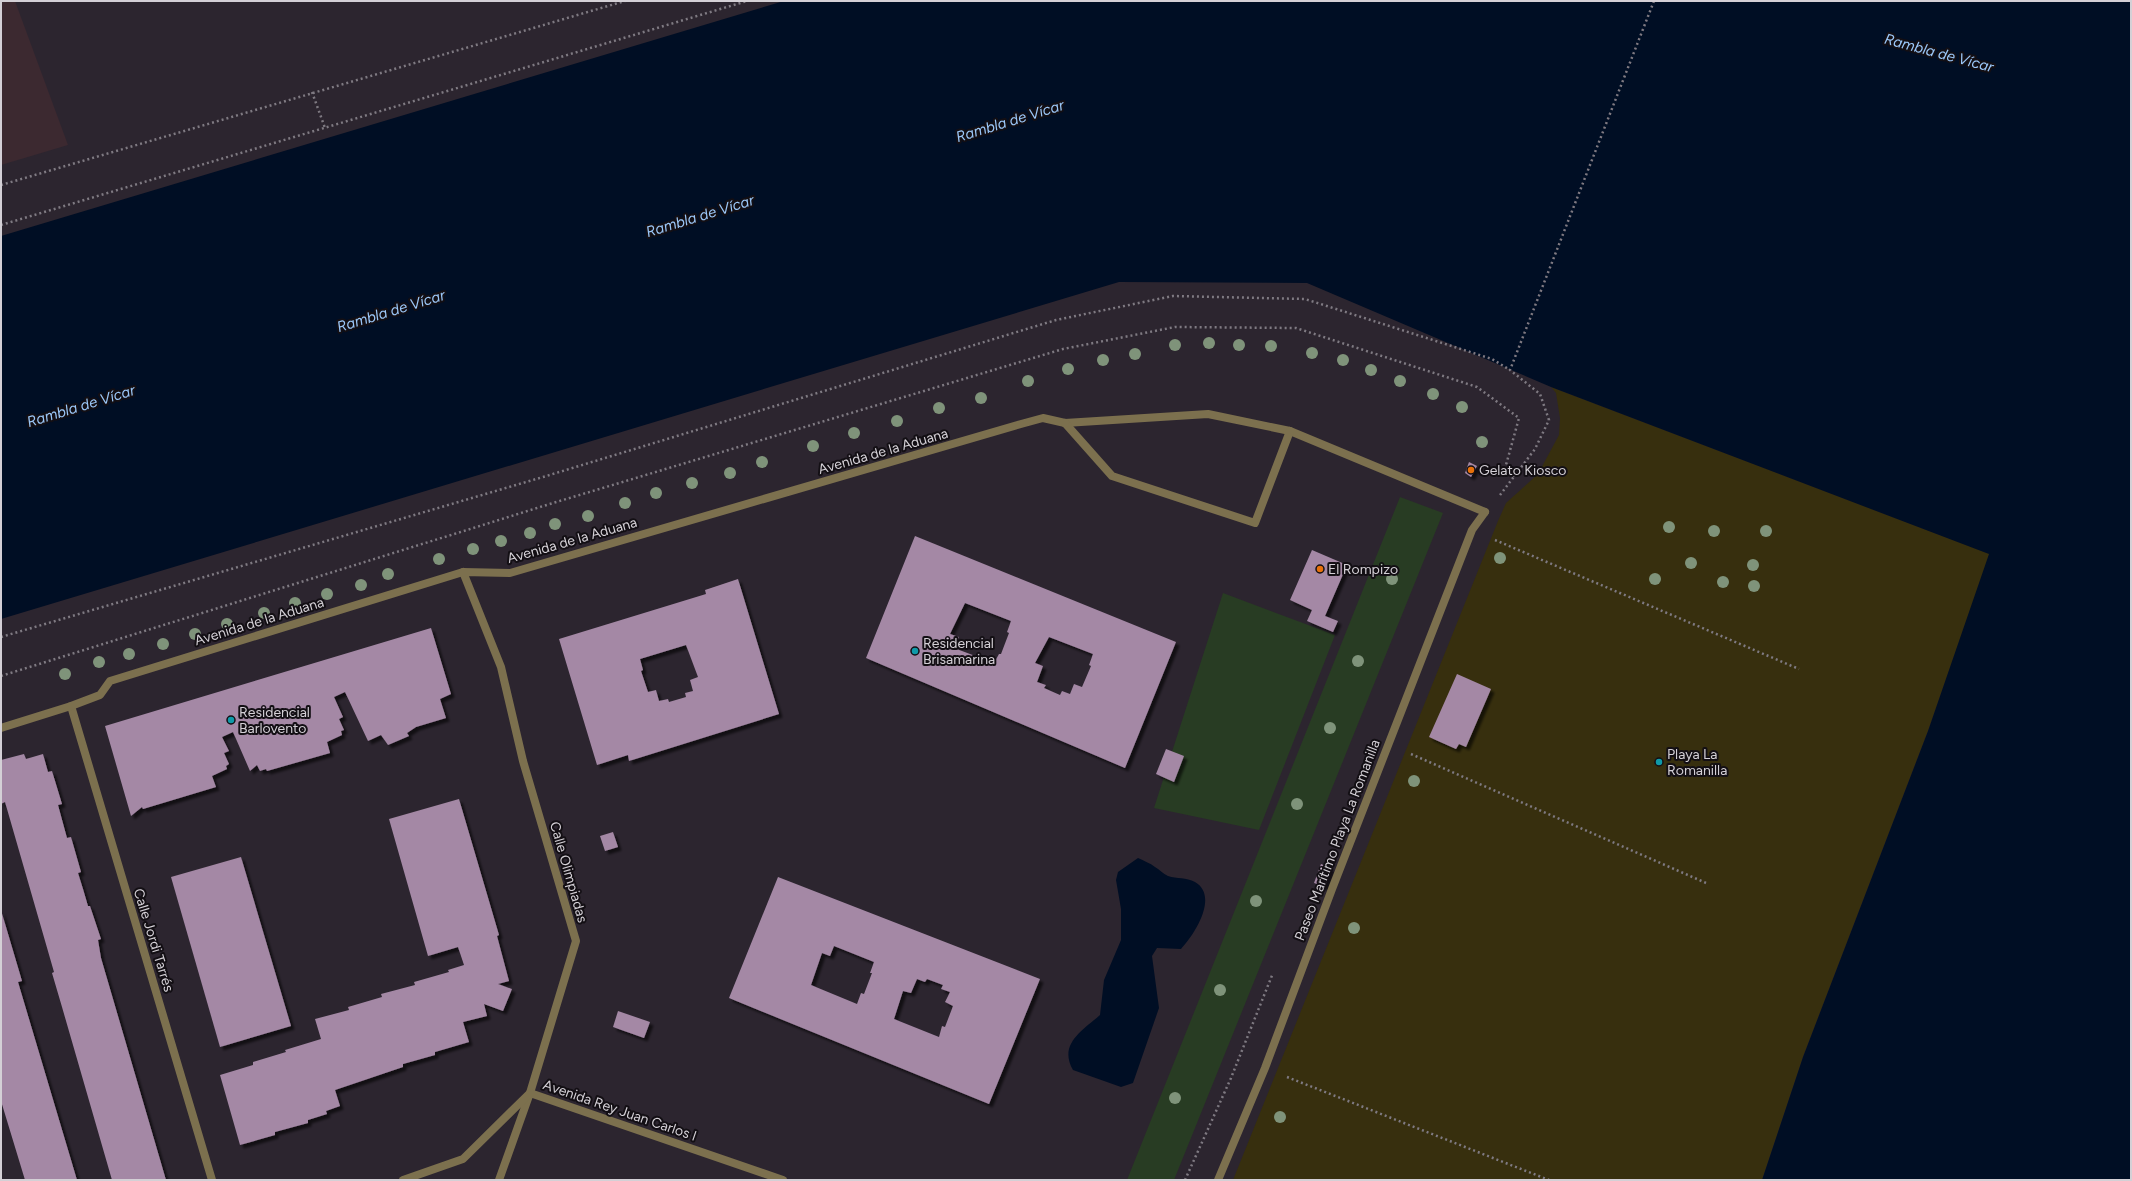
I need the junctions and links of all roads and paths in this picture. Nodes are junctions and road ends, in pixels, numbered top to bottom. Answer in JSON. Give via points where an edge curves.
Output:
{"nodes":[{"id":1,"x":625,"y":1,"type":"edge"},
{"id":2,"x":747,"y":1,"type":"edge"},
{"id":3,"x":1654,"y":1,"type":"edge"},
{"id":4,"x":312,"y":92,"type":"junction"},
{"id":5,"x":326,"y":128,"type":"junction"},
{"id":6,"x":1,"y":185,"type":"edge"},
{"id":7,"x":1,"y":225,"type":"edge"},
{"id":8,"x":1510,"y":370,"type":"junction"},
{"id":9,"x":1065,"y":423,"type":"junction"},
{"id":10,"x":1290,"y":431,"type":"junction"},
{"id":11,"x":1515,"y":477,"type":"junction"},
{"id":12,"x":1485,"y":512,"type":"junction"},
{"id":13,"x":1472,"y":530,"type":"junction"},
{"id":14,"x":463,"y":572,"type":"junction"},
{"id":15,"x":1,"y":637,"type":"edge"},
{"id":16,"x":1799,"y":669,"type":"dead end"},
{"id":17,"x":1,"y":676,"type":"edge"},
{"id":18,"x":71,"y":706,"type":"junction"},
{"id":19,"x":1,"y":728,"type":"edge"},
{"id":20,"x":1388,"y":744,"type":"junction"},
{"id":21,"x":1706,"y":883,"type":"dead end"},
{"id":22,"x":1265,"y":1068,"type":"junction"},
{"id":23,"x":530,"y":1093,"type":"junction"},
{"id":24,"x":212,"y":1180,"type":"edge"},
{"id":25,"x":403,"y":1180,"type":"edge"},
{"id":26,"x":500,"y":1180,"type":"edge"},
{"id":27,"x":783,"y":1180,"type":"edge"},
{"id":28,"x":1218,"y":1180,"type":"edge"},
{"id":29,"x":1549,"y":1180,"type":"edge"}],
"edges":[{"from":1,"to":4,"type":"path"},
{"from":2,"to":5,"type":"path"},
{"from":3,"to":8,"type":"path"},
{"from":4,"to":5,"type":"path"},
{"from":4,"to":6,"type":"path"},
{"from":5,"to":7,"type":"path"},
{"from":8,"to":11,"type":"path","via":[[1540,394],[1549,420],[1535,449]]},
{"from":8,"to":15,"type":"path","via":[[1492,359],[1305,299],[1173,296],[1056,320],[542,477]]},
{"from":9,"to":10,"type":"street","name":"Avenida de la Aduana","via":[[1208,414]]},
{"from":9,"to":10,"type":"street","via":[[1112,476],[1255,523]]},
{"from":9,"to":14,"type":"street","name":"Avenida de la Aduana","via":[[1043,418],[510,573]]},
{"from":10,"to":12,"type":"street","name":"Avenida de la Aduana"},
{"from":11,"to":12,"type":"path"},
{"from":11,"to":17,"type":"path","via":[[1506,465],[1519,418],[1477,387],[1296,328],[1175,327],[1063,348],[553,503]]},
{"from":12,"to":13,"type":"street","name":"Paseo Marítimo Playa La Romanilla"},
{"from":13,"to":16,"type":"path"},
{"from":13,"to":20,"type":"street","name":"Paseo Marítimo Playa La Romanilla"},
{"from":14,"to":18,"type":"street","name":"Avenida de la Aduana","via":[[110,681],[100,695]]},
{"from":14,"to":23,"type":"street","name":"Calle Olimpiadas","via":[[500,667],[576,941]]},
{"from":18,"to":19,"type":"street","name":"Avenida de la Aduana"},
{"from":18,"to":24,"type":"street","name":"Calle Jordi Tarrés"},
{"from":20,"to":21,"type":"path"},
{"from":20,"to":22,"type":"street","name":"Paseo Marítimo Playa La Romanilla"},
{"from":22,"to":28,"type":"street","name":"Paseo Marítimo Playa La Romanilla"},
{"from":22,"to":29,"type":"path"},
{"from":23,"to":25,"type":"street","name":"Avenida Rey Juan Carlos I","via":[[463,1159]]},
{"from":23,"to":26,"type":"street","name":"Calle Olimpiadas"},
{"from":23,"to":27,"type":"street","name":"Avenida Rey Juan Carlos I"}]}
